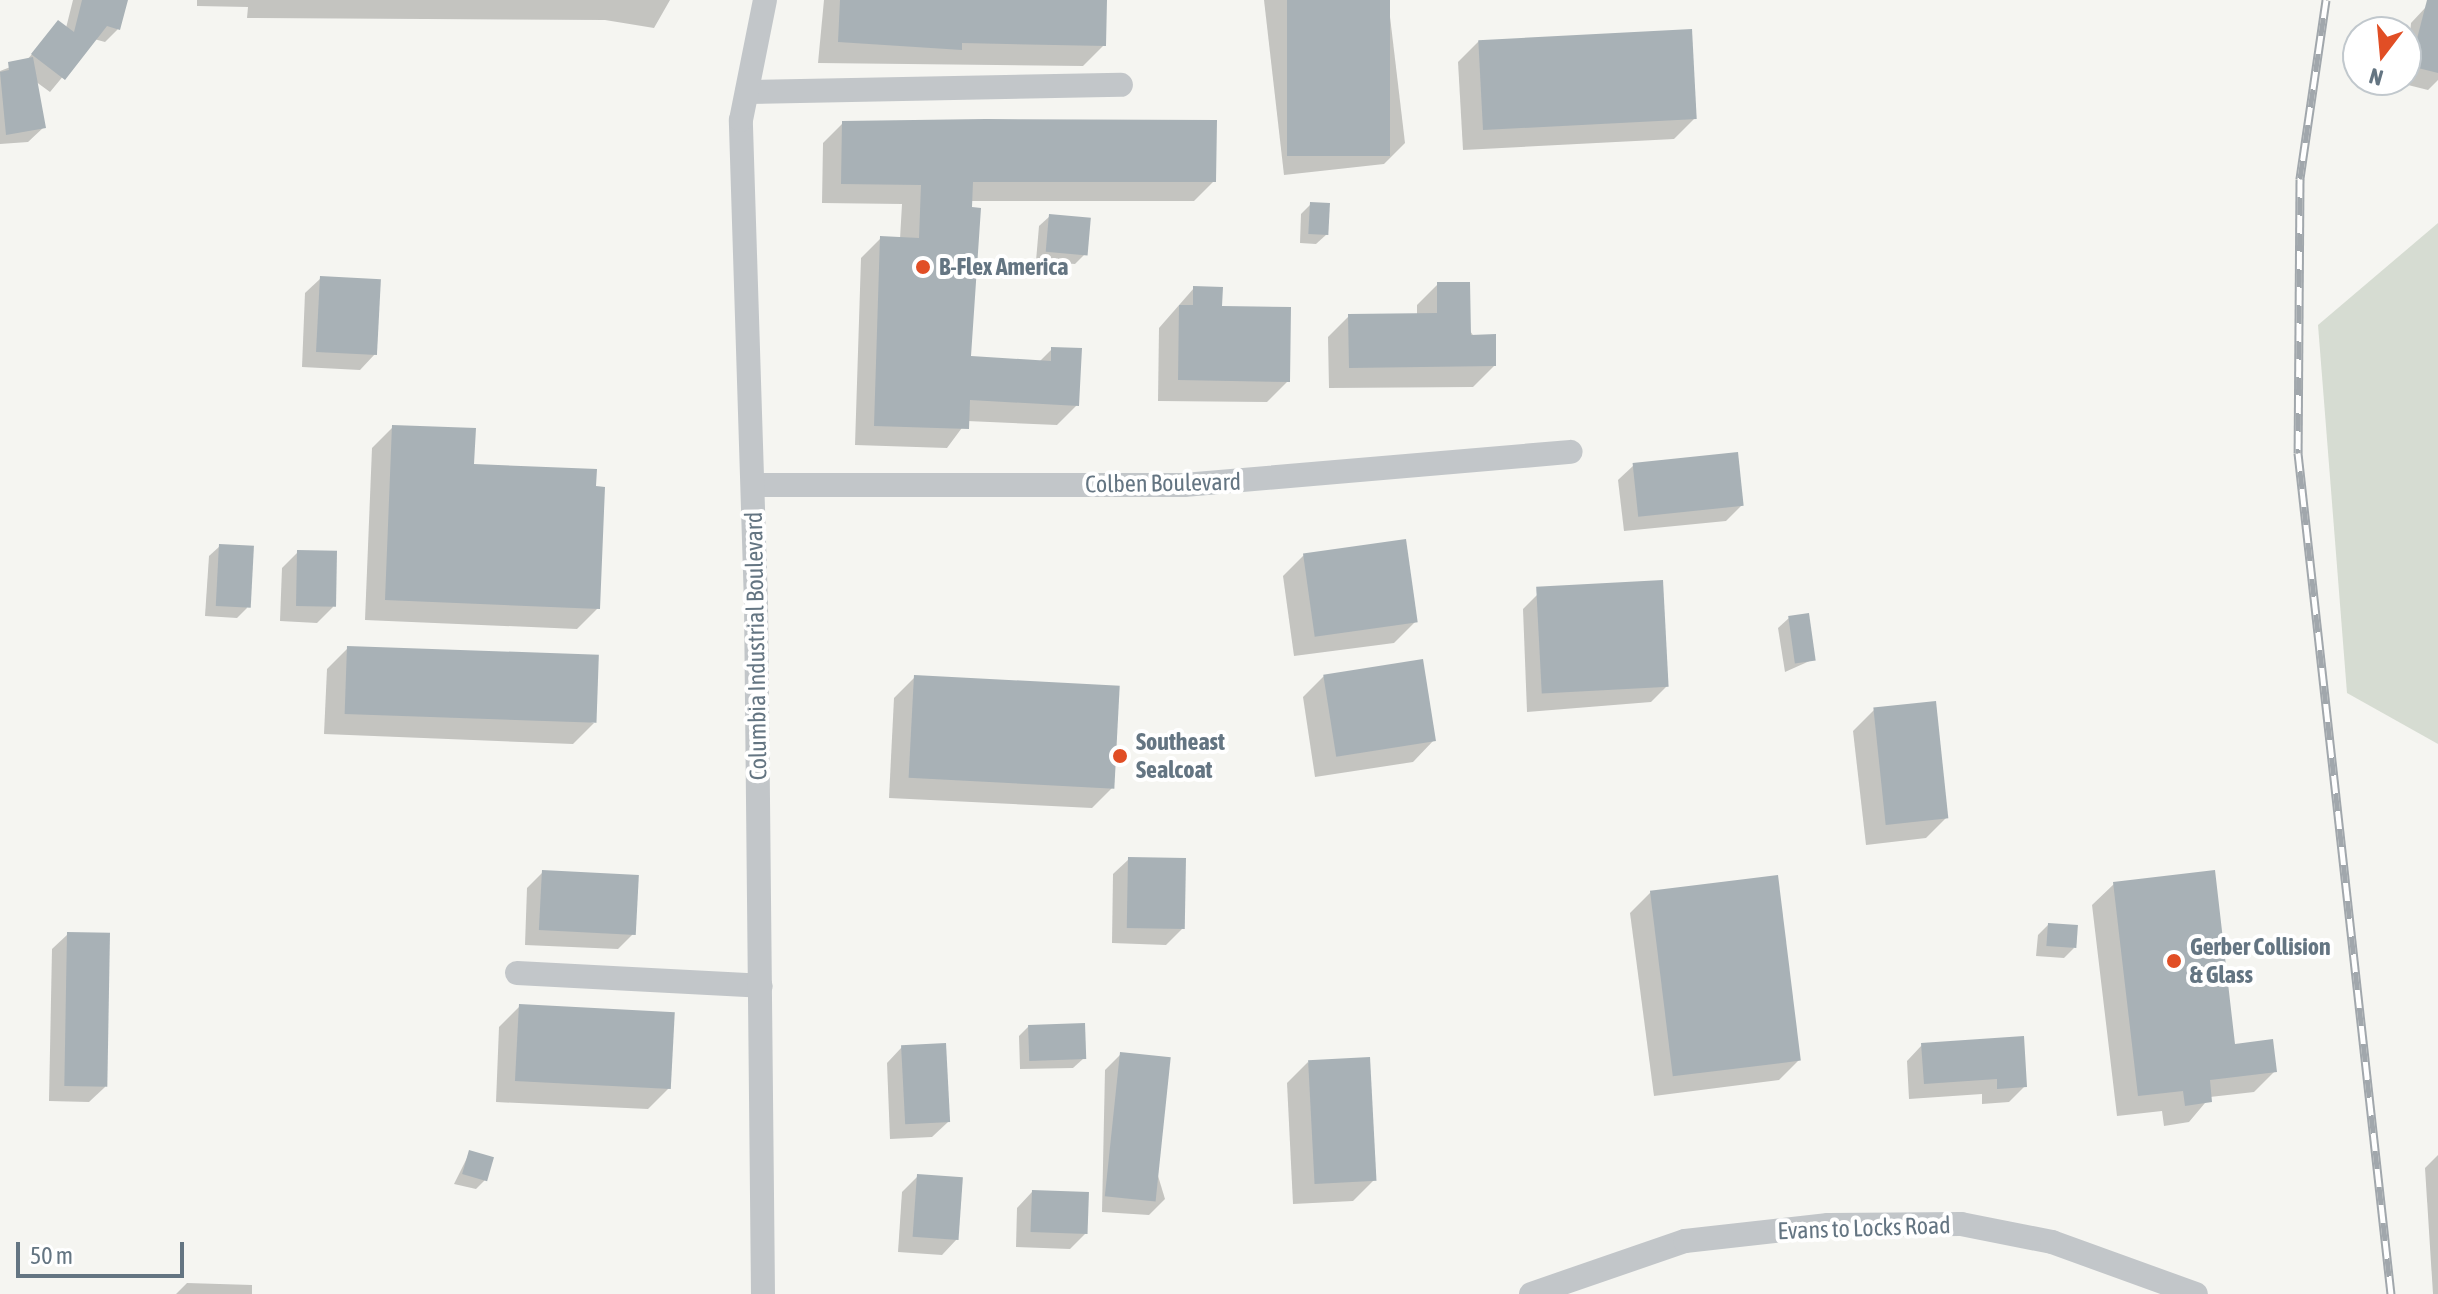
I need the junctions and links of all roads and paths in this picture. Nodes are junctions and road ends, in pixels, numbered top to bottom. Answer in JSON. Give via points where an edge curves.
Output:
{"nodes":[{"id":1,"x":765,"y":0,"type":"edge"},
{"id":2,"x":1121,"y":85,"type":"dead end"},
{"id":3,"x":747,"y":92,"type":"junction"},
{"id":4,"x":1571,"y":452,"type":"dead end"},
{"id":5,"x":754,"y":485,"type":"junction"},
{"id":6,"x":517,"y":973,"type":"dead end"},
{"id":7,"x":761,"y":986,"type":"junction"},
{"id":8,"x":763,"y":1294,"type":"edge"},
{"id":9,"x":1531,"y":1294,"type":"edge"},
{"id":10,"x":2196,"y":1294,"type":"edge"}],
"edges":[{"from":1,"to":3,"type":"street","name":"Columbia Industrial Boulevard"},
{"from":2,"to":3,"type":"street"},
{"from":3,"to":5,"type":"street","name":"Columbia Industrial Boulevard","via":[[741,120]]},
{"from":4,"to":5,"type":"street","name":"Colben Boulevard","via":[[1184,485]]},
{"from":5,"to":7,"type":"street","name":"Columbia Industrial Boulevard"},
{"from":6,"to":7,"type":"street"},
{"from":7,"to":8,"type":"street","name":"Columbia Industrial Boulevard"},
{"from":9,"to":10,"type":"street","name":"Evans to Locks Road","via":[[1685,1241],[1828,1225],[1961,1224],[2052,1242]]}]}
